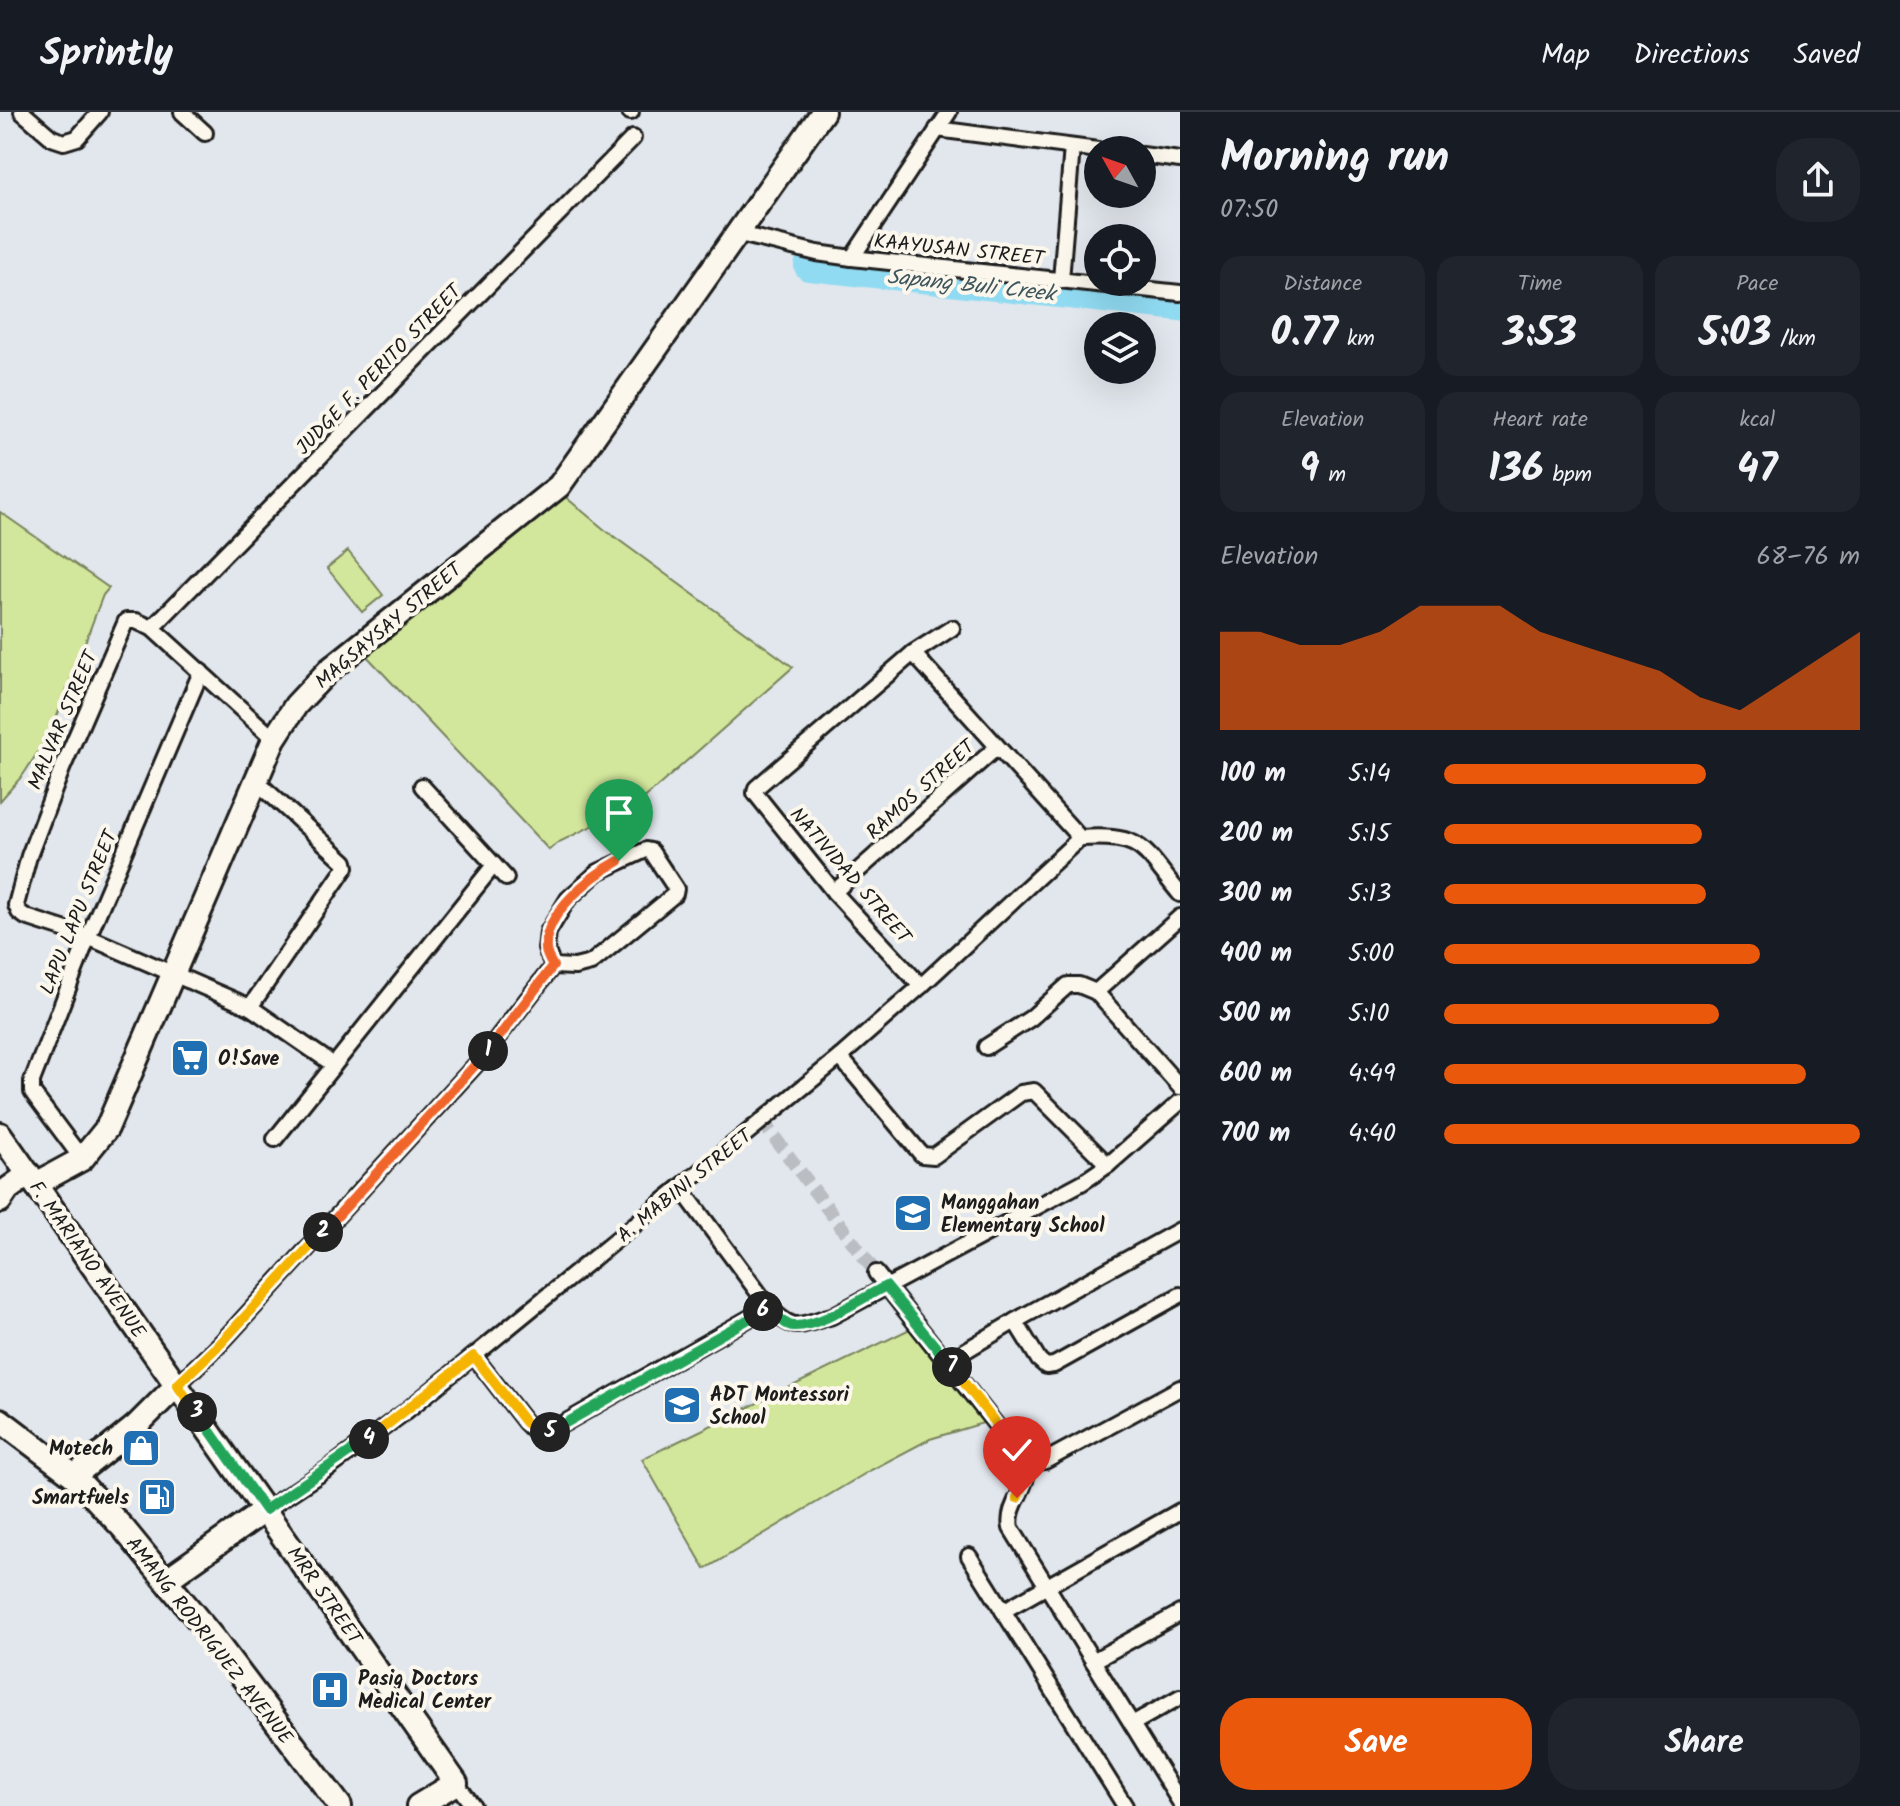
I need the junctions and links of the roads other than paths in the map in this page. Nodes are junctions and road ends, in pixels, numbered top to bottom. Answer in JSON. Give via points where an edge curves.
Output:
{"nodes":[{"id":1,"x":22,"y":112,"type":"edge"},
{"id":2,"x":100,"y":112,"type":"edge"},
{"id":3,"x":182,"y":112,"type":"edge"},
{"id":4,"x":823,"y":112,"type":"edge"},
{"id":5,"x":949,"y":112,"type":"edge"},
{"id":6,"x":937,"y":129,"type":"junction"},
{"id":7,"x":205,"y":133,"type":"dead end"},
{"id":8,"x":633,"y":138,"type":"dead end"},
{"id":9,"x":1072,"y":147,"type":"junction"},
{"id":10,"x":1084,"y":148,"type":"edge"},
{"id":11,"x":1156,"y":157,"type":"edge"},
{"id":12,"x":1180,"y":160,"type":"edge"},
{"id":13,"x":736,"y":233,"type":"junction"},
{"id":14,"x":852,"y":258,"type":"junction"},
{"id":15,"x":1061,"y":280,"type":"junction"},
{"id":16,"x":1180,"y":293,"type":"edge"},
{"id":17,"x":152,"y":628,"type":"junction"},
{"id":18,"x":952,"y":628,"type":"dead end"},
{"id":19,"x":913,"y":653,"type":"junction"},
{"id":20,"x":201,"y":672,"type":"junction"},
{"id":21,"x":274,"y":739,"type":"junction"},
{"id":22,"x":996,"y":748,"type":"junction"},
{"id":23,"x":256,"y":781,"type":"junction"},
{"id":24,"x":422,"y":786,"type":"dead end"},
{"id":25,"x":1080,"y":838,"type":"junction"},
{"id":26,"x":494,"y":865,"type":"junction"},
{"id":27,"x":506,"y":878,"type":"dead end"},
{"id":28,"x":834,"y":892,"type":"junction"},
{"id":29,"x":1180,"y":894,"type":"edge"},
{"id":30,"x":1180,"y":917,"type":"edge"},
{"id":31,"x":88,"y":937,"type":"junction"},
{"id":32,"x":553,"y":966,"type":"junction"},
{"id":33,"x":171,"y":974,"type":"junction"},
{"id":34,"x":921,"y":986,"type":"junction"},
{"id":35,"x":1096,"y":992,"type":"junction"},
{"id":36,"x":250,"y":1007,"type":"junction"},
{"id":37,"x":986,"y":1047,"type":"dead end"},
{"id":38,"x":840,"y":1057,"type":"junction"},
{"id":39,"x":334,"y":1065,"type":"junction"},
{"id":40,"x":1180,"y":1087,"type":"edge"},
{"id":41,"x":1180,"y":1102,"type":"edge"},
{"id":42,"x":0,"y":1134,"type":"edge"},
{"id":43,"x":275,"y":1139,"type":"dead end"},
{"id":44,"x":82,"y":1159,"type":"junction"},
{"id":45,"x":1108,"y":1165,"type":"junction"},
{"id":46,"x":32,"y":1179,"type":"junction"},
{"id":47,"x":681,"y":1188,"type":"junction"},
{"id":48,"x":0,"y":1201,"type":"edge"},
{"id":49,"x":1180,"y":1230,"type":"edge"},
{"id":50,"x":876,"y":1273,"type":"tunnel mouth"},
{"id":51,"x":886,"y":1286,"type":"junction"},
{"id":52,"x":1180,"y":1295,"type":"edge"},
{"id":53,"x":769,"y":1307,"type":"junction"},
{"id":54,"x":1015,"y":1321,"type":"junction"},
{"id":55,"x":474,"y":1356,"type":"junction"},
{"id":56,"x":948,"y":1361,"type":"junction"},
{"id":57,"x":177,"y":1385,"type":"junction"},
{"id":58,"x":1180,"y":1388,"type":"edge"},
{"id":59,"x":0,"y":1420,"type":"edge"},
{"id":60,"x":1027,"y":1464,"type":"junction"},
{"id":61,"x":74,"y":1476,"type":"junction"},
{"id":62,"x":265,"y":1510,"type":"junction"},
{"id":63,"x":1180,"y":1511,"type":"edge"},
{"id":64,"x":969,"y":1556,"type":"dead end"},
{"id":65,"x":166,"y":1580,"type":"junction"},
{"id":66,"x":1047,"y":1587,"type":"junction"},
{"id":67,"x":1003,"y":1611,"type":"junction"},
{"id":68,"x":1180,"y":1613,"type":"edge"},
{"id":69,"x":1093,"y":1661,"type":"junction"},
{"id":70,"x":1180,"y":1697,"type":"edge"},
{"id":71,"x":1132,"y":1724,"type":"junction"},
{"id":72,"x":1180,"y":1769,"type":"edge"},
{"id":73,"x":1165,"y":1777,"type":"junction"},
{"id":74,"x":456,"y":1783,"type":"junction"},
{"id":75,"x":1180,"y":1802,"type":"edge"},
{"id":76,"x":340,"y":1806,"type":"edge"},
{"id":77,"x":418,"y":1806,"type":"edge"},
{"id":78,"x":473,"y":1806,"type":"edge"},
{"id":79,"x":1125,"y":1806,"type":"edge"}],
"edges":[{"from":1,"to":2,"type":"street","via":[[64,142],[77,138]]},
{"from":3,"to":7,"type":"street"},
{"from":4,"to":13,"type":"street","name":"MAGSAYSAY STREET"},
{"from":5,"to":6,"type":"street"},
{"from":6,"to":9,"type":"street"},
{"from":6,"to":14,"type":"street"},
{"from":8,"to":17,"type":"street","name":"JUDGE F. PERITO STREET"},
{"from":9,"to":10,"type":"street"},
{"from":9,"to":15,"type":"street"},
{"from":11,"to":12,"type":"street"},
{"from":13,"to":14,"type":"street","name":"KAAYUSAN STREET"},
{"from":13,"to":21,"type":"street","name":"MAGSAYSAY STREET","via":[[559,486],[329,670]]},
{"from":14,"to":15,"type":"street","name":"KAAYUSAN STREET"},
{"from":15,"to":16,"type":"street","name":"KAAYUSAN STREET"},
{"from":17,"to":20,"type":"street"},
{"from":17,"to":31,"type":"street","name":"MALVAR STREET","via":[[130,620],[123,625],[40,827],[16,905],[26,917]]},
{"from":18,"to":19,"type":"street"},
{"from":19,"to":22,"type":"street"},
{"from":19,"to":28,"type":"street","name":"NATIVIDAD STREET","via":[[756,788]]},
{"from":20,"to":21,"type":"street"},
{"from":20,"to":31,"type":"street","name":"LAPU LAPU STREET"},
{"from":21,"to":23,"type":"street","name":"MAGSAYSAY STREET"},
{"from":22,"to":25,"type":"street"},
{"from":22,"to":28,"type":"street","name":"RAMOS STREET"},
{"from":23,"to":33,"type":"street","name":"MAGSAYSAY STREET"},
{"from":23,"to":36,"type":"street","via":[[346,867]]},
{"from":24,"to":26,"type":"street"},
{"from":25,"to":29,"type":"street","via":[[1136,842]]},
{"from":25,"to":34,"type":"street","name":"A. MABINI STREET"},
{"from":26,"to":27,"type":"street"},
{"from":26,"to":39,"type":"street"},
{"from":28,"to":34,"type":"street","name":"NATIVIDAD STREET"},
{"from":30,"to":35,"type":"street"},
{"from":31,"to":33,"type":"street","name":"MALVAR STREET"},
{"from":31,"to":44,"type":"street","name":"LAPU LAPU STREET","via":[[32,1081],[32,1092]]},
{"from":32,"to":32,"type":"street","via":[[591,963],[675,894],[651,851],[598,872],[568,899],[548,932],[546,949]]},
{"from":32,"to":57,"type":"street","via":[[481,1059]]},
{"from":33,"to":36,"type":"street","name":"MALVAR STREET"},
{"from":33,"to":44,"type":"street","name":"MAGSAYSAY STREET","via":[[107,1128]]},
{"from":34,"to":38,"type":"street","name":"A. MABINI STREET"},
{"from":35,"to":37,"type":"street","via":[[1068,985],[1031,1018]]},
{"from":35,"to":40,"type":"street"},
{"from":36,"to":39,"type":"street","name":"MALVAR STREET"},
{"from":38,"to":45,"type":"street","via":[[922,1155],[934,1156],[1021,1093],[1034,1091]]},
{"from":38,"to":47,"type":"street","name":"A. MABINI STREET"},
{"from":39,"to":43,"type":"street"},
{"from":41,"to":45,"type":"street"},
{"from":42,"to":46,"type":"street","name":"F. MARIANO AVENUE"},
{"from":44,"to":46,"type":"street","name":"MAGSAYSAY STREET"},
{"from":45,"to":51,"type":"street"},
{"from":46,"to":48,"type":"street","name":"MAGSAYSAY STREET","via":[[8,1189]]},
{"from":46,"to":57,"type":"street","name":"F. MARIANO AVENUE"},
{"from":47,"to":53,"type":"street"},
{"from":47,"to":55,"type":"street","name":"A. MABINI STREET"},
{"from":49,"to":54,"type":"street"},
{"from":50,"to":51,"type":"street"},
{"from":51,"to":53,"type":"street","via":[[832,1316],[793,1326]]},
{"from":51,"to":56,"type":"street"},
{"from":52,"to":54,"type":"street","via":[[1054,1365],[1039,1360]]},
{"from":53,"to":55,"type":"street","via":[[547,1433],[534,1431],[525,1422]]},
{"from":54,"to":56,"type":"street"},
{"from":55,"to":62,"type":"street","name":"A. MABINI STREET","via":[[355,1450]]},
{"from":56,"to":60,"type":"street"},
{"from":57,"to":61,"type":"street"},
{"from":57,"to":62,"type":"street","name":"MRR STREET"},
{"from":58,"to":60,"type":"street","via":[[1045,1461]]},
{"from":59,"to":61,"type":"street","name":"AMANG RODRIGUEZ AVENUE"},
{"from":60,"to":66,"type":"street","via":[[1009,1519]]},
{"from":61,"to":65,"type":"street","name":"AMANG RODRIGUEZ AVENUE"},
{"from":62,"to":65,"type":"street","name":"A. MABINI STREET"},
{"from":62,"to":74,"type":"street","name":"MRR STREET"},
{"from":63,"to":66,"type":"street"},
{"from":64,"to":67,"type":"street"},
{"from":65,"to":76,"type":"street","name":"AMANG RODRIGUEZ AVENUE"},
{"from":66,"to":67,"type":"street"},
{"from":66,"to":69,"type":"street"},
{"from":67,"to":79,"type":"street"},
{"from":68,"to":69,"type":"street"},
{"from":69,"to":71,"type":"street"},
{"from":70,"to":71,"type":"street"},
{"from":71,"to":73,"type":"street"},
{"from":72,"to":73,"type":"street"},
{"from":73,"to":75,"type":"street"},
{"from":74,"to":77,"type":"street"},
{"from":74,"to":78,"type":"street","name":"MRR STREET"}]}
